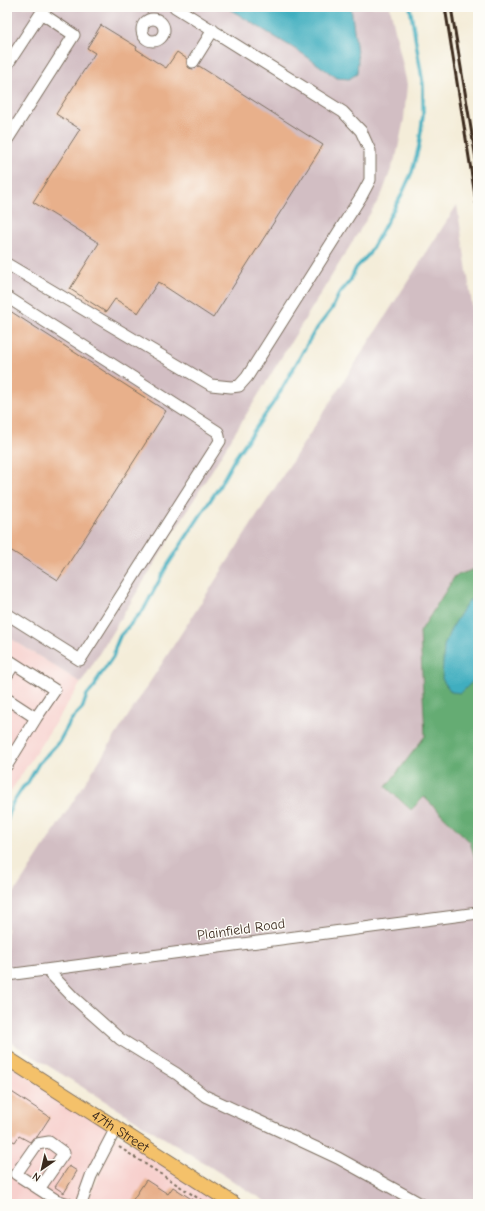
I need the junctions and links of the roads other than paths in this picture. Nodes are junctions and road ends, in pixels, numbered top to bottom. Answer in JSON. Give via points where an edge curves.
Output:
{"nodes":[{"id":1,"x":175,"y":7,"type":"edge"},
{"id":2,"x":43,"y":10,"type":"edge"},
{"id":3,"x":213,"y":30,"type":"junction"},
{"id":4,"x":192,"y":62,"type":"dead end"},
{"id":5,"x":7,"y":65,"type":"edge"},
{"id":6,"x":7,"y":140,"type":"edge"},
{"id":7,"x":7,"y":264,"type":"edge"},
{"id":8,"x":7,"y":297,"type":"edge"},
{"id":9,"x":7,"y":614,"type":"edge"},
{"id":10,"x":11,"y":661,"type":"edge"},
{"id":11,"x":7,"y":675,"type":"edge"},
{"id":12,"x":7,"y":700,"type":"edge"},
{"id":13,"x":36,"y":718,"type":"junction"},
{"id":14,"x":7,"y":765,"type":"edge"},
{"id":15,"x":478,"y":913,"type":"edge"},
{"id":16,"x":48,"y":970,"type":"junction"},
{"id":17,"x":7,"y":975,"type":"edge"},
{"id":18,"x":7,"y":1058,"type":"edge"},
{"id":19,"x":116,"y":1128,"type":"junction"},
{"id":20,"x":39,"y":1189,"type":"junction"},
{"id":21,"x":68,"y":1204,"type":"edge"},
{"id":22,"x":81,"y":1204,"type":"edge"},
{"id":23,"x":234,"y":1204,"type":"edge"},
{"id":24,"x":421,"y":1204,"type":"edge"}],
"edges":[{"from":1,"to":3,"type":"street"},
{"from":2,"to":5,"type":"street"},
{"from":2,"to":6,"type":"street","via":[[74,35]]},
{"from":3,"to":4,"type":"street"},
{"from":3,"to":7,"type":"street","via":[[343,112],[361,130],[370,151],[370,180],[362,195],[239,386],[211,385]]},
{"from":8,"to":9,"type":"street","via":[[218,432],[220,441],[80,660]]},
{"from":10,"to":11,"type":"street"},
{"from":10,"to":13,"type":"street","via":[[55,690]]},
{"from":12,"to":13,"type":"street"},
{"from":13,"to":14,"type":"street"},
{"from":15,"to":16,"type":"street","name":"Plainfield Road"},
{"from":16,"to":17,"type":"street","name":"Plainfield Road"},
{"from":16,"to":24,"type":"street","via":[[74,998],[120,1039],[177,1074],[205,1096],[338,1158]]},
{"from":18,"to":19,"type":"main road","name":"47th Street"},
{"from":19,"to":22,"type":"street","via":[[91,1176]]},
{"from":19,"to":23,"type":"main road","name":"47th Street"},
{"from":20,"to":20,"type":"street","via":[[16,1174],[37,1144],[48,1142],[64,1153]]},
{"from":20,"to":21,"type":"street"}]}
